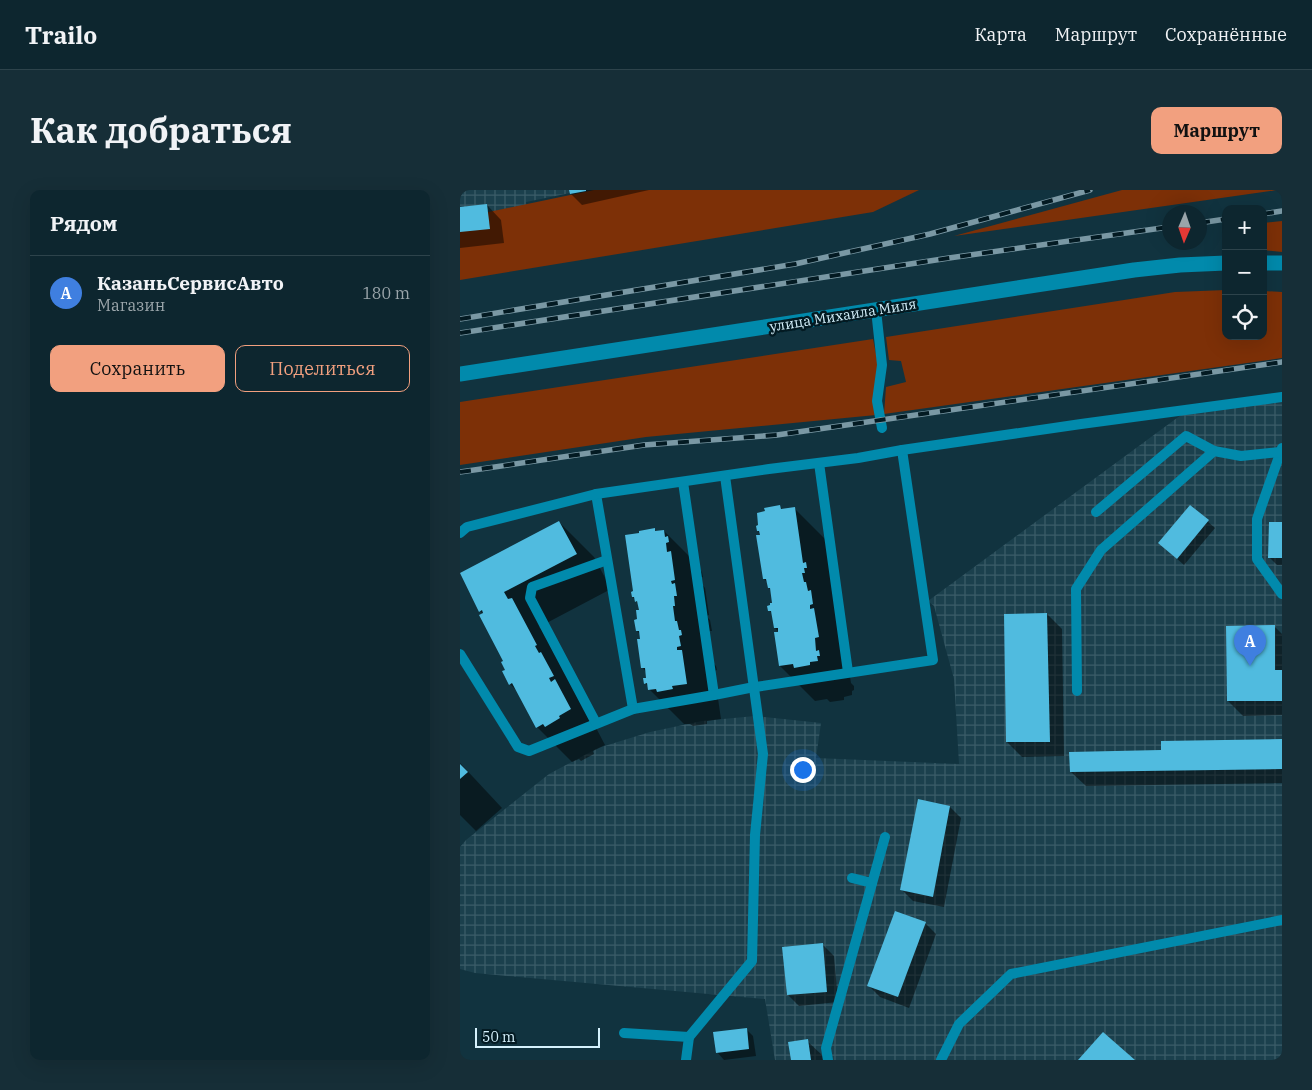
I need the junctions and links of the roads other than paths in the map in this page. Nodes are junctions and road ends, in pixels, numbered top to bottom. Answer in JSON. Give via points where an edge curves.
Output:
{"nodes":[{"id":1,"x":1222,"y":263,"type":"edge"},
{"id":2,"x":1267,"y":263,"type":"edge"},
{"id":3,"x":1282,"y":263,"type":"edge"},
{"id":4,"x":876,"y":310,"type":"junction"},
{"id":5,"x":460,"y":374,"type":"edge"},
{"id":6,"x":1282,"y":397,"type":"edge"},
{"id":7,"x":882,"y":428,"type":"dead end"},
{"id":8,"x":902,"y":450,"type":"junction"},
{"id":9,"x":1281,"y":450,"type":"edge"},
{"id":10,"x":1214,"y":451,"type":"junction"},
{"id":11,"x":818,"y":463,"type":"junction"},
{"id":12,"x":725,"y":476,"type":"junction"},
{"id":13,"x":683,"y":482,"type":"junction"},
{"id":14,"x":596,"y":494,"type":"junction"},
{"id":15,"x":1096,"y":512,"type":"dead end"},
{"id":16,"x":460,"y":533,"type":"edge"},
{"id":17,"x":607,"y":560,"type":"junction"},
{"id":18,"x":1282,"y":594,"type":"edge"},
{"id":19,"x":460,"y":654,"type":"edge"},
{"id":20,"x":848,"y":672,"type":"junction"},
{"id":21,"x":754,"y":687,"type":"junction"},
{"id":22,"x":1077,"y":691,"type":"dead end"},
{"id":23,"x":714,"y":695,"type":"junction"},
{"id":24,"x":633,"y":708,"type":"junction"},
{"id":25,"x":596,"y":723,"type":"junction"},
{"id":26,"x":885,"y":837,"type":"dead end"},
{"id":27,"x":852,"y":878,"type":"dead end"},
{"id":28,"x":872,"y":882,"type":"junction"},
{"id":29,"x":1282,"y":920,"type":"edge"},
{"id":30,"x":624,"y":1033,"type":"dead end"},
{"id":31,"x":689,"y":1037,"type":"junction"},
{"id":32,"x":686,"y":1060,"type":"edge"},
{"id":33,"x":828,"y":1060,"type":"edge"},
{"id":34,"x":941,"y":1060,"type":"edge"}],
"edges":[{"from":1,"to":4,"type":"main road","name":"улица Михаила Миля","via":[[1134,270]]},
{"from":2,"to":3,"type":"main road"},
{"from":4,"to":5,"type":"main road","name":"улица Михаила Миля"},
{"from":4,"to":7,"type":"lane","via":[[882,365],[878,401]]},
{"from":6,"to":8,"type":"lane"},
{"from":8,"to":11,"type":"lane"},
{"from":8,"to":20,"type":"lane","via":[[933,660]]},
{"from":9,"to":10,"type":"lane","via":[[1241,456]]},
{"from":9,"to":18,"type":"lane","via":[[1257,520],[1257,559]]},
{"from":10,"to":15,"type":"lane","via":[[1186,436]]},
{"from":10,"to":22,"type":"lane","via":[[1101,550],[1076,589]]},
{"from":11,"to":12,"type":"lane"},
{"from":11,"to":20,"type":"lane"},
{"from":12,"to":13,"type":"lane"},
{"from":12,"to":21,"type":"lane"},
{"from":13,"to":14,"type":"lane"},
{"from":13,"to":23,"type":"lane"},
{"from":14,"to":16,"type":"lane","via":[[467,527]]},
{"from":14,"to":17,"type":"lane"},
{"from":17,"to":24,"type":"lane"},
{"from":17,"to":25,"type":"lane","via":[[532,587],[530,598]]},
{"from":19,"to":25,"type":"lane","via":[[518,747],[529,751]]},
{"from":20,"to":21,"type":"lane"},
{"from":21,"to":23,"type":"lane"},
{"from":21,"to":31,"type":"lane","via":[[763,754],[755,835],[752,961]]},
{"from":23,"to":24,"type":"lane"},
{"from":24,"to":25,"type":"lane"},
{"from":26,"to":28,"type":"lane"},
{"from":27,"to":28,"type":"lane"},
{"from":28,"to":33,"type":"lane","via":[[826,1048]]},
{"from":29,"to":34,"type":"lane","via":[[1011,974],[959,1024]]},
{"from":30,"to":31,"type":"lane"},
{"from":31,"to":32,"type":"lane"}]}
